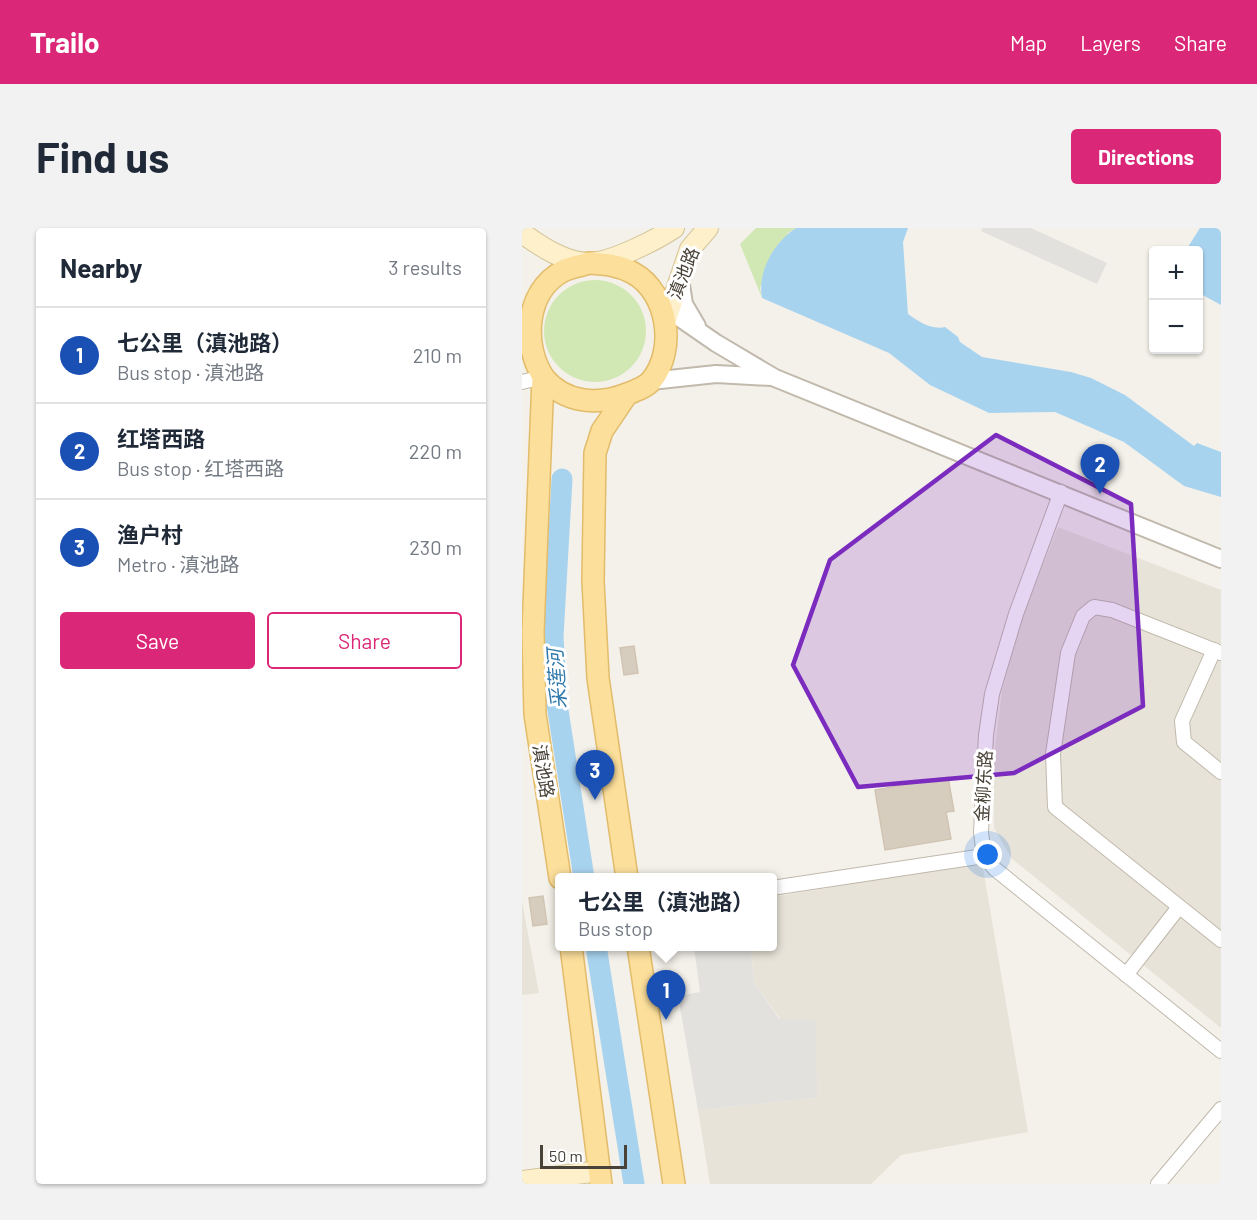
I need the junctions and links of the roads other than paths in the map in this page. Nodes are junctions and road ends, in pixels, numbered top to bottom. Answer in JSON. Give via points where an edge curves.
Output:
{"nodes":[{"id":1,"x":674,"y":228,"type":"edge"},
{"id":2,"x":708,"y":228,"type":"edge"},
{"id":3,"x":522,"y":233,"type":"edge"},
{"id":4,"x":589,"y":263,"type":"junction"},
{"id":5,"x":680,"y":277,"type":"junction"},
{"id":6,"x":522,"y":312,"type":"edge"},
{"id":7,"x":665,"y":312,"type":"junction"},
{"id":8,"x":699,"y":329,"type":"junction"},
{"id":9,"x":528,"y":345,"type":"junction"},
{"id":10,"x":543,"y":377,"type":"junction"},
{"id":11,"x":775,"y":378,"type":"junction"},
{"id":12,"x":651,"y":381,"type":"junction"},
{"id":13,"x":522,"y":382,"type":"edge"},
{"id":14,"x":627,"y":394,"type":"junction"},
{"id":15,"x":1061,"y":492,"type":"junction"},
{"id":16,"x":1221,"y":559,"type":"edge"},
{"id":17,"x":1218,"y":651,"type":"edge"},
{"id":18,"x":1221,"y":772,"type":"edge"},
{"id":19,"x":984,"y":856,"type":"junction"},
{"id":20,"x":559,"y":873,"type":"edge"},
{"id":21,"x":626,"y":873,"type":"edge"},
{"id":22,"x":777,"y":887,"type":"edge"},
{"id":23,"x":1179,"y":907,"type":"junction"},
{"id":24,"x":1221,"y":940,"type":"edge"},
{"id":25,"x":572,"y":951,"type":"edge"},
{"id":26,"x":639,"y":951,"type":"edge"},
{"id":27,"x":1126,"y":975,"type":"junction"},
{"id":28,"x":1221,"y":1051,"type":"edge"},
{"id":29,"x":1221,"y":1109,"type":"edge"},
{"id":30,"x":522,"y":1169,"type":"edge"},
{"id":31,"x":599,"y":1172,"type":"edge"},
{"id":32,"x":522,"y":1181,"type":"edge"},
{"id":33,"x":674,"y":1184,"type":"edge"},
{"id":34,"x":1158,"y":1184,"type":"edge"}],
"edges":[{"from":1,"to":4,"type":"main road","name":"滇池路","via":[[654,241]]},
{"from":2,"to":5,"type":"main road","name":"滇池路","via":[[690,249]]},
{"from":3,"to":4,"type":"main road","via":[[543,248]]},
{"from":4,"to":7,"type":"main road","via":[[616,265],[635,274],[657,295]]},
{"from":4,"to":9,"type":"main road","via":[[563,271],[544,287],[530,313]]},
{"from":5,"to":7,"type":"main road","name":"滇池路"},
{"from":5,"to":8,"type":"street","via":[[684,304]]},
{"from":6,"to":9,"type":"main road"},
{"from":7,"to":8,"type":"street"},
{"from":7,"to":12,"type":"main road","via":[[664,350]]},
{"from":8,"to":11,"type":"street"},
{"from":9,"to":10,"type":"main road"},
{"from":10,"to":13,"type":"street"},
{"from":10,"to":14,"type":"main road","via":[[575,399],[607,402]]},
{"from":10,"to":20,"type":"main road","name":"滇池路","via":[[533,632],[535,714]]},
{"from":11,"to":12,"type":"street","via":[[716,374]]},
{"from":11,"to":15,"type":"street"},
{"from":12,"to":14,"type":"main road"},
{"from":14,"to":21,"type":"main road","via":[[602,431],[595,453],[593,581],[598,678]]},
{"from":15,"to":16,"type":"street"},
{"from":15,"to":19,"type":"street","name":"金柳东路","via":[[1016,614],[992,694],[981,832]]},
{"from":17,"to":18,"type":"street","via":[[1182,721],[1184,742]]},
{"from":17,"to":23,"type":"street","via":[[1112,610],[1094,607],[1083,616],[1068,654],[1053,754],[1055,807]]},
{"from":19,"to":22,"type":"street"},
{"from":19,"to":27,"type":"street"},
{"from":23,"to":24,"type":"street"},
{"from":23,"to":27,"type":"street"},
{"from":25,"to":31,"type":"main road"},
{"from":26,"to":33,"type":"main road"},
{"from":27,"to":28,"type":"street"},
{"from":29,"to":34,"type":"street"},
{"from":30,"to":31,"type":"main road"},
{"from":31,"to":32,"type":"main road"}]}
